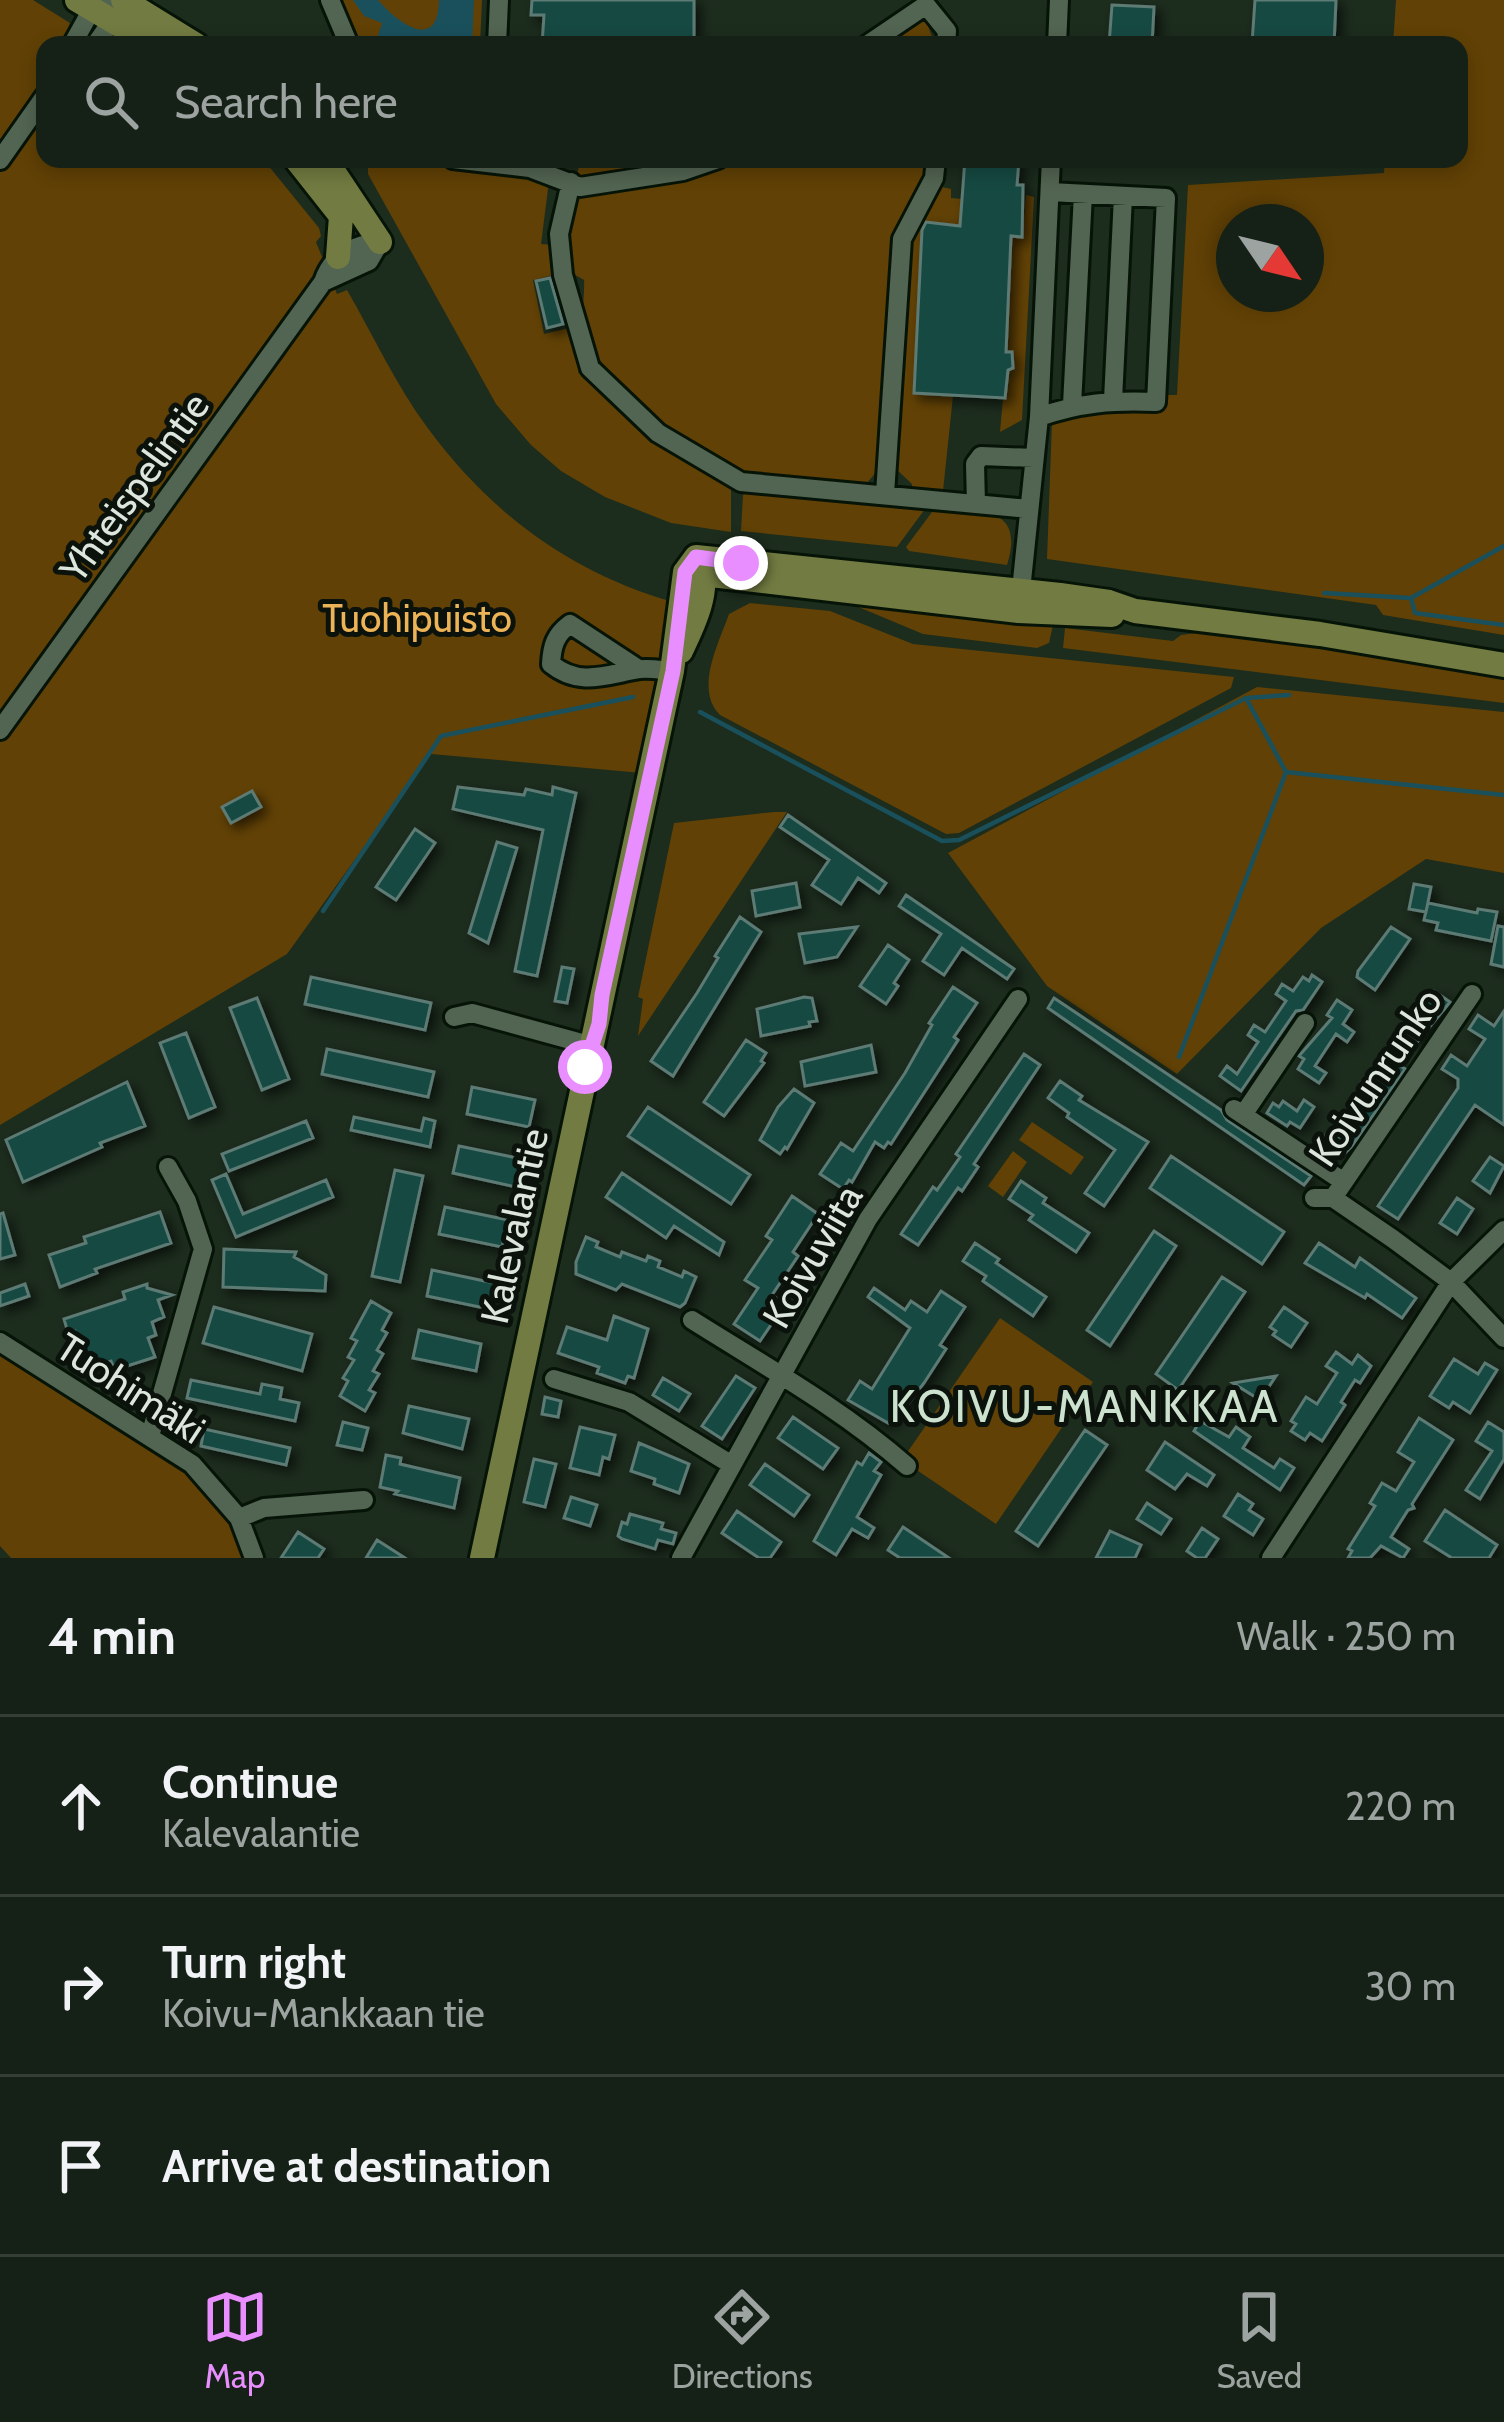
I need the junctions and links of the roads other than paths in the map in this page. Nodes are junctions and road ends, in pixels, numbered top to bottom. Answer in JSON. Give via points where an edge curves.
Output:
{"nodes":[{"id":1,"x":330,"y":0,"type":"edge"},
{"id":2,"x":499,"y":0,"type":"edge"},
{"id":3,"x":1059,"y":0,"type":"edge"},
{"id":4,"x":104,"y":5,"type":"edge"},
{"id":5,"x":79,"y":36,"type":"edge"},
{"id":6,"x":97,"y":36,"type":"edge"},
{"id":7,"x":142,"y":36,"type":"edge"},
{"id":8,"x":175,"y":36,"type":"edge"},
{"id":9,"x":345,"y":36,"type":"edge"},
{"id":10,"x":497,"y":36,"type":"edge"},
{"id":11,"x":880,"y":36,"type":"edge"},
{"id":12,"x":947,"y":36,"type":"edge"},
{"id":13,"x":1057,"y":36,"type":"edge"},
{"id":14,"x":36,"y":108,"type":"edge"},
{"id":15,"x":3,"y":150,"type":"edge"},
{"id":16,"x":303,"y":168,"type":"edge"},
{"id":17,"x":331,"y":168,"type":"edge"},
{"id":18,"x":530,"y":168,"type":"edge"},
{"id":19,"x":692,"y":168,"type":"edge"},
{"id":20,"x":935,"y":168,"type":"edge"},
{"id":21,"x":1050,"y":168,"type":"edge"},
{"id":22,"x":571,"y":182,"type":"junction"},
{"id":23,"x":1049,"y":192,"type":"junction"},
{"id":24,"x":1083,"y":194,"type":"junction"},
{"id":25,"x":1124,"y":196,"type":"junction"},
{"id":26,"x":380,"y":242,"type":"junction"},
{"id":27,"x":338,"y":257,"type":"junction"},
{"id":28,"x":322,"y":281,"type":"junction"},
{"id":29,"x":1113,"y":400,"type":"junction"},
{"id":30,"x":1072,"y":405,"type":"junction"},
{"id":31,"x":1039,"y":417,"type":"junction"},
{"id":32,"x":1034,"y":458,"type":"junction"},
{"id":33,"x":885,"y":494,"type":"junction"},
{"id":34,"x":976,"y":504,"type":"junction"},
{"id":35,"x":1028,"y":509,"type":"junction"},
{"id":36,"x":1020,"y":600,"type":"junction"},
{"id":37,"x":1504,"y":665,"type":"edge"},
{"id":38,"x":638,"y":668,"type":"dead end"},
{"id":39,"x":673,"y":671,"type":"junction"},
{"id":40,"x":0,"y":730,"type":"edge"},
{"id":41,"x":1472,"y":994,"type":"dead end"},
{"id":42,"x":1018,"y":999,"type":"dead end"},
{"id":43,"x":454,"y":1017,"type":"dead end"},
{"id":44,"x":1305,"y":1023,"type":"dead end"},
{"id":45,"x":589,"y":1045,"type":"junction"},
{"id":46,"x":168,"y":1167,"type":"dead end"},
{"id":47,"x":1330,"y":1193,"type":"junction"},
{"id":48,"x":1504,"y":1230,"type":"edge"},
{"id":49,"x":1450,"y":1282,"type":"junction"},
{"id":50,"x":692,"y":1320,"type":"dead end"},
{"id":51,"x":1504,"y":1338,"type":"edge"},
{"id":52,"x":0,"y":1342,"type":"edge"},
{"id":53,"x":781,"y":1376,"type":"junction"},
{"id":54,"x":554,"y":1379,"type":"dead end"},
{"id":55,"x":508,"y":1421,"type":"junction"},
{"id":56,"x":150,"y":1436,"type":"junction"},
{"id":57,"x":732,"y":1465,"type":"junction"},
{"id":58,"x":907,"y":1466,"type":"dead end"},
{"id":59,"x":364,"y":1500,"type":"dead end"},
{"id":60,"x":239,"y":1518,"type":"junction"},
{"id":61,"x":254,"y":1558,"type":"edge"},
{"id":62,"x":464,"y":1558,"type":"edge"},
{"id":63,"x":482,"y":1558,"type":"edge"},
{"id":64,"x":681,"y":1558,"type":"edge"},
{"id":65,"x":1271,"y":1558,"type":"edge"}],
"edges":[{"from":1,"to":9,"type":"street"},
{"from":2,"to":10,"type":"street"},
{"from":3,"to":13,"type":"street"},
{"from":4,"to":5,"type":"street"},
{"from":4,"to":6,"type":"street"},
{"from":4,"to":7,"type":"main road"},
{"from":4,"to":8,"type":"main road"},
{"from":11,"to":12,"type":"street","via":[[926,5]]},
{"from":14,"to":15,"type":"street"},
{"from":16,"to":27,"type":"main road","via":[[341,216]]},
{"from":17,"to":26,"type":"main road"},
{"from":18,"to":22,"type":"street"},
{"from":19,"to":22,"type":"street","via":[[580,187]]},
{"from":20,"to":33,"type":"street","via":[[902,239]]},
{"from":21,"to":23,"type":"street"},
{"from":22,"to":33,"type":"street","via":[[559,234],[563,275],[590,368],[658,433],[741,482]]},
{"from":23,"to":24,"type":"street"},
{"from":23,"to":31,"type":"street"},
{"from":24,"to":25,"type":"street"},
{"from":24,"to":30,"type":"street"},
{"from":25,"to":29,"type":"street"},
{"from":25,"to":29,"type":"street","via":[[1166,198],[1156,402]]},
{"from":26,"to":27,"type":"street"},
{"from":26,"to":28,"type":"street","name":"Yhteispelintie","via":[[368,261]]},
{"from":27,"to":28,"type":"street","name":"Yhteispelintie"},
{"from":28,"to":40,"type":"street","name":"Yhteispelintie"},
{"from":29,"to":30,"type":"street"},
{"from":30,"to":31,"type":"street"},
{"from":31,"to":32,"type":"street"},
{"from":32,"to":34,"type":"street","via":[[981,456]]},
{"from":32,"to":35,"type":"street"},
{"from":33,"to":34,"type":"street"},
{"from":34,"to":35,"type":"street"},
{"from":35,"to":36,"type":"street"},
{"from":36,"to":37,"type":"main road","via":[[1109,602]]},
{"from":36,"to":39,"type":"main road","name":"Kalevalantie","via":[[695,568]]},
{"from":38,"to":39,"type":"street"},
{"from":39,"to":45,"type":"main road","name":"Kalevalantie"},
{"from":41,"to":47,"type":"street","name":"Koivunrunko"},
{"from":42,"to":53,"type":"street","name":"Koivuviita","via":[[868,1219]]},
{"from":43,"to":45,"type":"street","via":[[472,1013]]},
{"from":44,"to":47,"type":"street","via":[[1238,1112]]},
{"from":45,"to":55,"type":"main road","name":"Kalevalantie"},
{"from":46,"to":56,"type":"street","via":[[203,1250]]},
{"from":47,"to":49,"type":"street"},
{"from":48,"to":49,"type":"street"},
{"from":49,"to":51,"type":"street"},
{"from":49,"to":65,"type":"street"},
{"from":50,"to":53,"type":"street"},
{"from":52,"to":56,"type":"street","name":"Tuohimäki"},
{"from":53,"to":57,"type":"street","name":"Koivuviita"},
{"from":53,"to":58,"type":"street"},
{"from":54,"to":57,"type":"street","via":[[629,1402]]},
{"from":55,"to":62,"type":"main road","name":"Kalevalantie"},
{"from":55,"to":63,"type":"main road","name":"Kalevalantie"},
{"from":56,"to":60,"type":"street","name":"Tuohimäki","via":[[202,1473]]},
{"from":57,"to":64,"type":"street","name":"Koivuviita"},
{"from":59,"to":60,"type":"street","via":[[264,1508]]},
{"from":60,"to":61,"type":"street","name":"Tuohimäki"}]}
